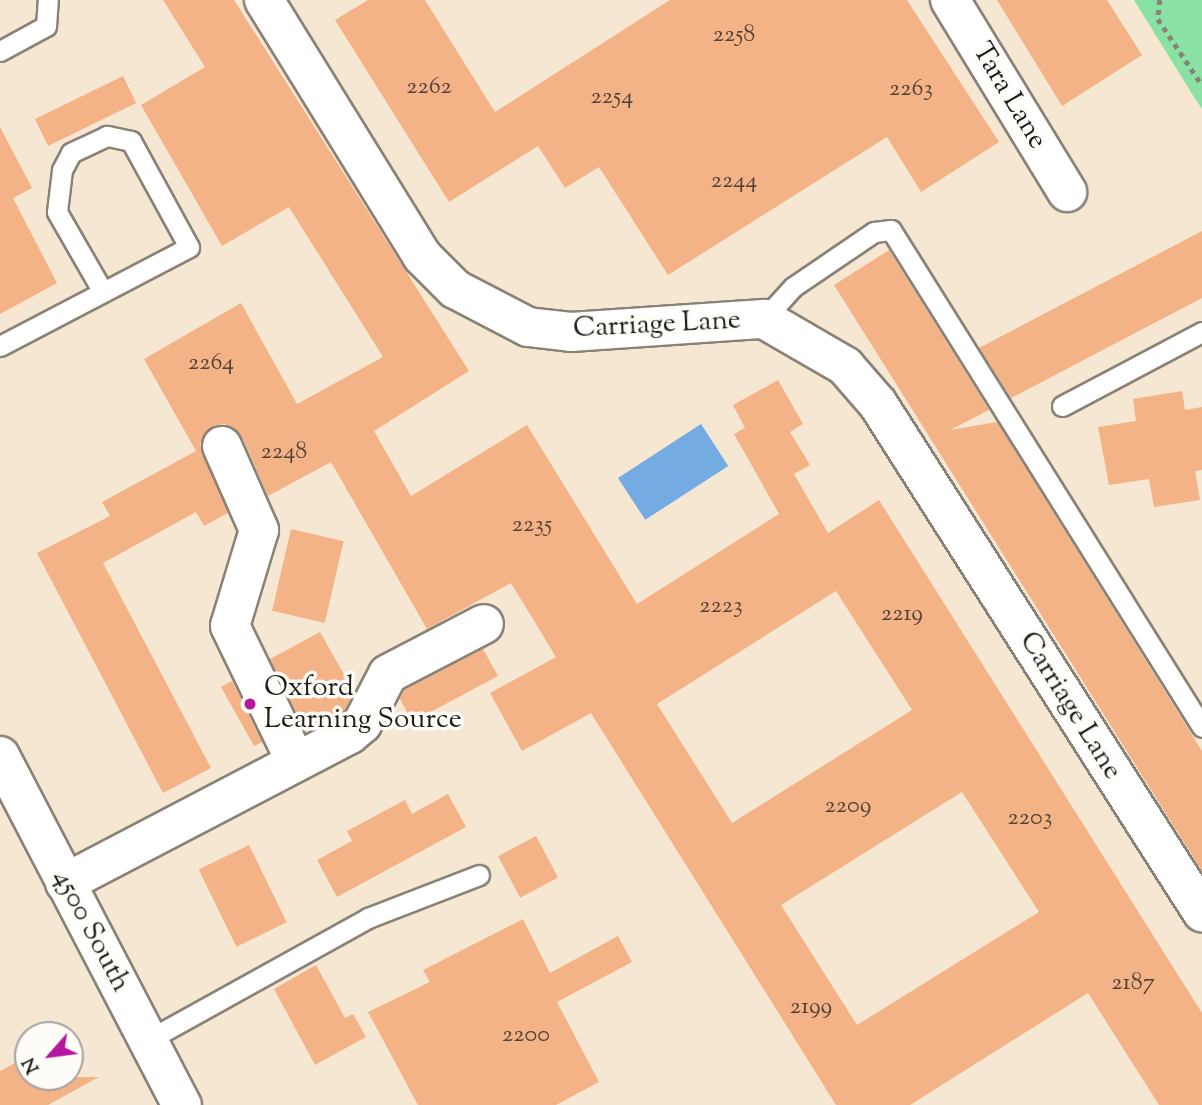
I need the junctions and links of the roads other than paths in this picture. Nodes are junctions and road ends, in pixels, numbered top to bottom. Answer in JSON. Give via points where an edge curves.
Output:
{"nodes":[{"id":1,"x":48,"y":0,"type":"edge"},
{"id":2,"x":264,"y":0,"type":"edge"},
{"id":3,"x":950,"y":0,"type":"edge"},
{"id":4,"x":0,"y":51,"type":"edge"},
{"id":5,"x":1067,"y":192,"type":"dead end"},
{"id":6,"x":103,"y":292,"type":"junction"},
{"id":7,"x":764,"y":319,"type":"junction"},
{"id":8,"x":1202,"y":332,"type":"edge"},
{"id":9,"x":0,"y":346,"type":"edge"},
{"id":10,"x":1062,"y":405,"type":"dead end"},
{"id":11,"x":222,"y":446,"type":"dead end"},
{"id":12,"x":484,"y":624,"type":"dead end"},
{"id":13,"x":1202,"y":727,"type":"edge"},
{"id":14,"x":0,"y":756,"type":"edge"},
{"id":15,"x":296,"y":762,"type":"junction"},
{"id":16,"x":479,"y":875,"type":"dead end"},
{"id":17,"x":65,"y":883,"type":"junction"},
{"id":18,"x":1202,"y":912,"type":"edge"},
{"id":19,"x":148,"y":1040,"type":"junction"},
{"id":20,"x":182,"y":1105,"type":"edge"}],
"edges":[{"from":1,"to":4,"type":"lane","via":[[46,26]]},
{"from":2,"to":7,"type":"street","name":"Carriage Lane","via":[[422,256],[454,289],[528,327],[571,331]]},
{"from":3,"to":5,"type":"street","name":"Tara Lane"},
{"from":6,"to":6,"type":"lane","via":[[188,247],[131,141],[107,136],[71,153],[62,170],[57,212]]},
{"from":6,"to":9,"type":"lane"},
{"from":7,"to":13,"type":"lane","via":[[793,287],[874,232],[891,230]]},
{"from":7,"to":18,"type":"street","name":"Carriage Lane","via":[[835,359],[878,404]]},
{"from":8,"to":10,"type":"lane"},
{"from":11,"to":15,"type":"street","via":[[259,530],[230,626]]},
{"from":12,"to":15,"type":"street","via":[[388,674],[362,724]]},
{"from":14,"to":17,"type":"street","name":"4500 South"},
{"from":15,"to":17,"type":"street"},
{"from":16,"to":19,"type":"lane","via":[[368,918]]},
{"from":17,"to":19,"type":"street","name":"4500 South"},
{"from":19,"to":20,"type":"street","name":"4500 South"}]}
